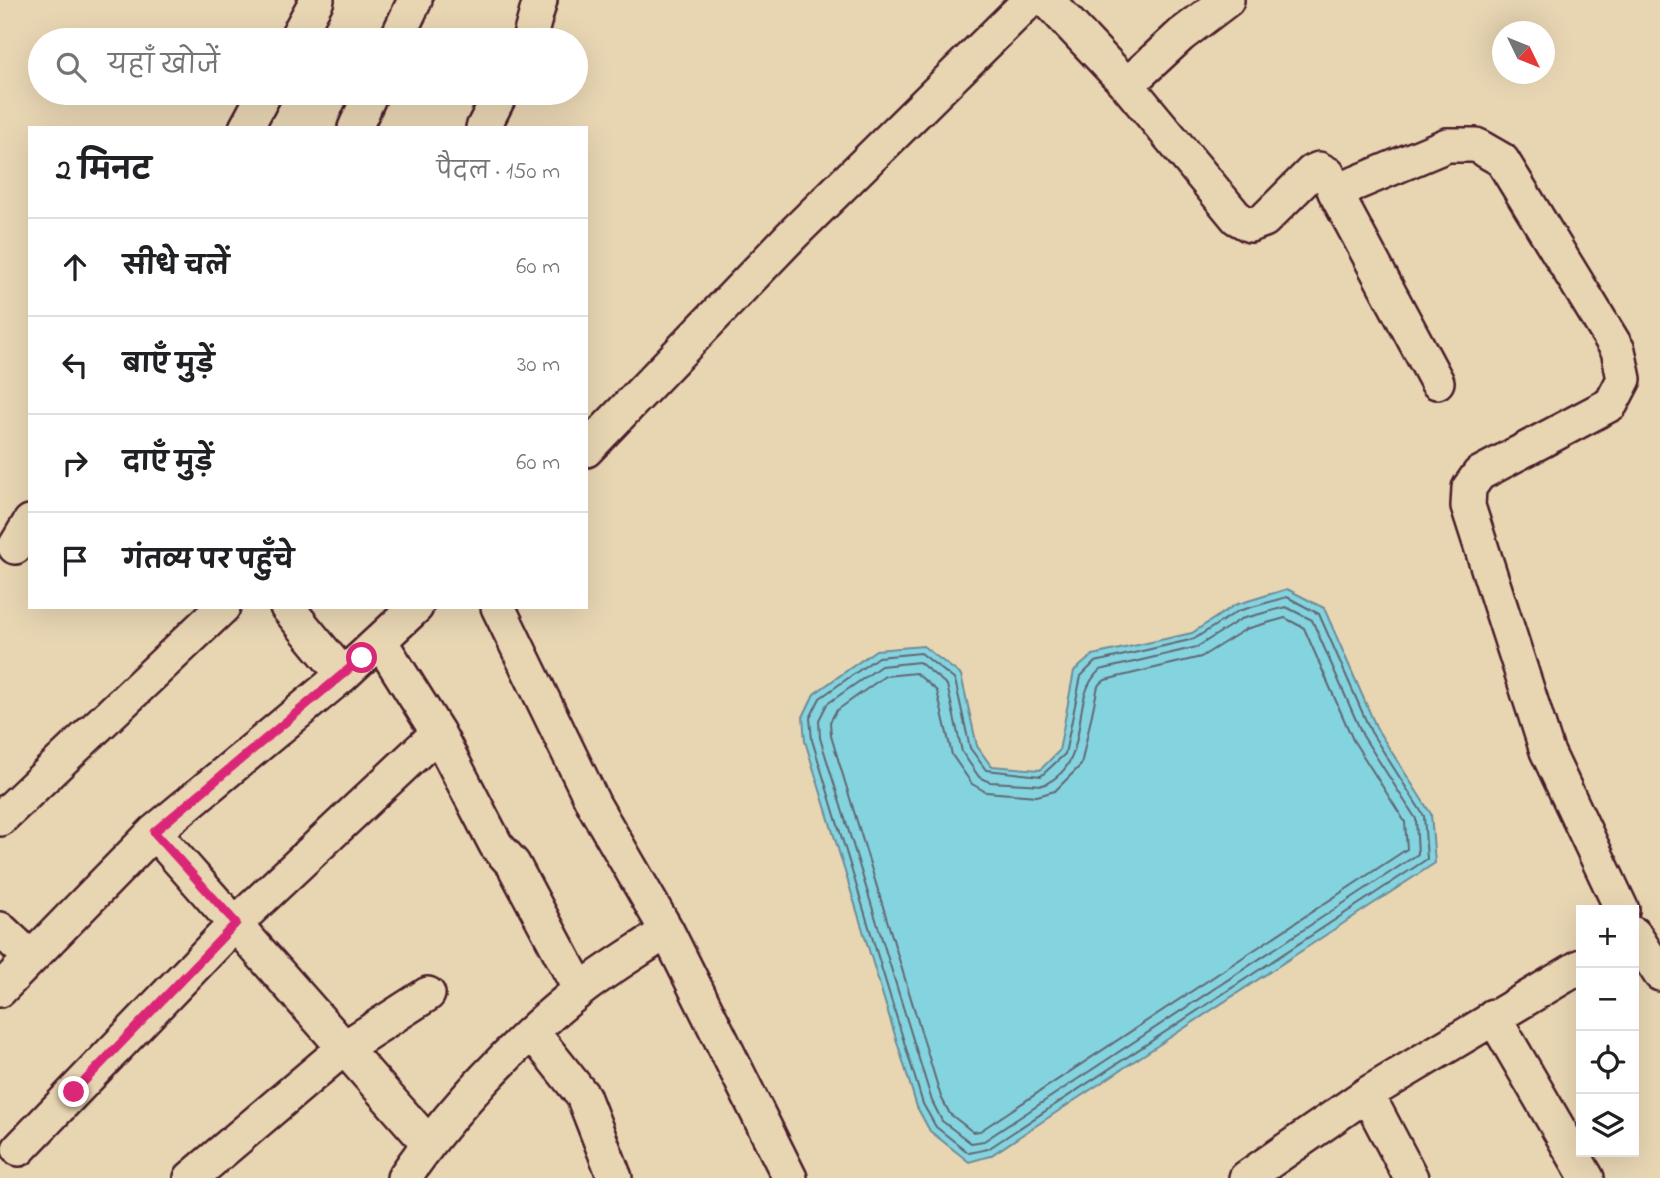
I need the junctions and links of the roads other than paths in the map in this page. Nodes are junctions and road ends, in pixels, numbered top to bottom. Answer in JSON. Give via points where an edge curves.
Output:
{"nodes":[{"id":1,"x":317,"y":0,"type":"edge"},
{"id":2,"x":415,"y":0,"type":"edge"},
{"id":3,"x":540,"y":0,"type":"edge"},
{"id":4,"x":1030,"y":0,"type":"edge"},
{"id":5,"x":1047,"y":0,"type":"edge"},
{"id":6,"x":1227,"y":0,"type":"edge"},
{"id":7,"x":302,"y":28,"type":"edge"},
{"id":8,"x":402,"y":28,"type":"edge"},
{"id":9,"x":532,"y":28,"type":"edge"},
{"id":10,"x":1127,"y":85,"type":"junction"},
{"id":11,"x":258,"y":105,"type":"edge"},
{"id":12,"x":366,"y":105,"type":"edge"},
{"id":13,"x":495,"y":105,"type":"edge"},
{"id":14,"x":247,"y":126,"type":"edge"},
{"id":15,"x":356,"y":126,"type":"edge"},
{"id":16,"x":484,"y":126,"type":"edge"},
{"id":17,"x":1335,"y":192,"type":"junction"},
{"id":18,"x":1437,"y":382,"type":"dead end"},
{"id":19,"x":588,"y":448,"type":"edge"},
{"id":20,"x":221,"y":609,"type":"edge"},
{"id":21,"x":289,"y":609,"type":"edge"},
{"id":22,"x":414,"y":609,"type":"edge"},
{"id":23,"x":499,"y":609,"type":"edge"},
{"id":24,"x":380,"y":641,"type":"junction"},
{"id":25,"x":344,"y":675,"type":"junction"},
{"id":26,"x":438,"y":733,"type":"junction"},
{"id":27,"x":0,"y":819,"type":"edge"},
{"id":28,"x":154,"y":832,"type":"junction"},
{"id":29,"x":1620,"y":905,"type":"edge"},
{"id":30,"x":236,"y":923,"type":"junction"},
{"id":31,"x":0,"y":929,"type":"edge"},
{"id":32,"x":667,"y":931,"type":"junction"},
{"id":33,"x":1639,"y":942,"type":"edge"},
{"id":34,"x":31,"y":958,"type":"junction"},
{"id":35,"x":1577,"y":968,"type":"edge"},
{"id":36,"x":1660,"y":974,"type":"edge"},
{"id":37,"x":0,"y":990,"type":"edge"},
{"id":38,"x":580,"y":990,"type":"junction"},
{"id":39,"x":428,"y":994,"type":"dead end"},
{"id":40,"x":1493,"y":1016,"type":"junction"},
{"id":41,"x":532,"y":1032,"type":"junction"},
{"id":42,"x":344,"y":1048,"type":"junction"},
{"id":43,"x":1367,"y":1094,"type":"junction"},
{"id":44,"x":428,"y":1143,"type":"junction"},
{"id":45,"x":19,"y":1149,"type":"dead end"},
{"id":46,"x":191,"y":1178,"type":"edge"},
{"id":47,"x":404,"y":1178,"type":"edge"},
{"id":48,"x":615,"y":1178,"type":"edge"},
{"id":49,"x":790,"y":1178,"type":"edge"},
{"id":50,"x":1245,"y":1178,"type":"edge"},
{"id":51,"x":1411,"y":1178,"type":"edge"},
{"id":52,"x":1587,"y":1178,"type":"edge"}],
"edges":[{"from":1,"to":7,"type":"street"},
{"from":2,"to":8,"type":"street"},
{"from":3,"to":9,"type":"street"},
{"from":4,"to":19,"type":"street","via":[[792,235]]},
{"from":5,"to":10,"type":"street"},
{"from":6,"to":10,"type":"street"},
{"from":10,"to":17,"type":"street","via":[[1237,218],[1250,225],[1264,220],[1319,169],[1328,174]]},
{"from":11,"to":14,"type":"street"},
{"from":12,"to":15,"type":"street"},
{"from":13,"to":16,"type":"street"},
{"from":17,"to":18,"type":"street"},
{"from":17,"to":29,"type":"street","via":[[1447,145],[1476,145],[1502,160],[1618,350],[1624,379],[1611,404],[1479,474],[1469,488],[1468,506],[1547,751]]},
{"from":20,"to":27,"type":"street"},
{"from":21,"to":25,"type":"street"},
{"from":22,"to":24,"type":"street"},
{"from":23,"to":32,"type":"street","via":[[594,805]]},
{"from":24,"to":25,"type":"street"},
{"from":24,"to":26,"type":"street"},
{"from":25,"to":28,"type":"street"},
{"from":26,"to":30,"type":"street"},
{"from":26,"to":38,"type":"street"},
{"from":28,"to":30,"type":"street"},
{"from":28,"to":34,"type":"street"},
{"from":30,"to":42,"type":"street"},
{"from":30,"to":45,"type":"street"},
{"from":31,"to":34,"type":"street"},
{"from":32,"to":38,"type":"street"},
{"from":32,"to":49,"type":"street"},
{"from":33,"to":36,"type":"street"},
{"from":34,"to":37,"type":"street"},
{"from":35,"to":40,"type":"street"},
{"from":38,"to":41,"type":"street"},
{"from":39,"to":42,"type":"street"},
{"from":40,"to":43,"type":"street"},
{"from":40,"to":52,"type":"street"},
{"from":41,"to":44,"type":"street"},
{"from":41,"to":48,"type":"street","via":[[583,1096]]},
{"from":42,"to":44,"type":"street"},
{"from":42,"to":46,"type":"street"},
{"from":43,"to":50,"type":"street"},
{"from":43,"to":51,"type":"street"},
{"from":44,"to":47,"type":"street"}]}
